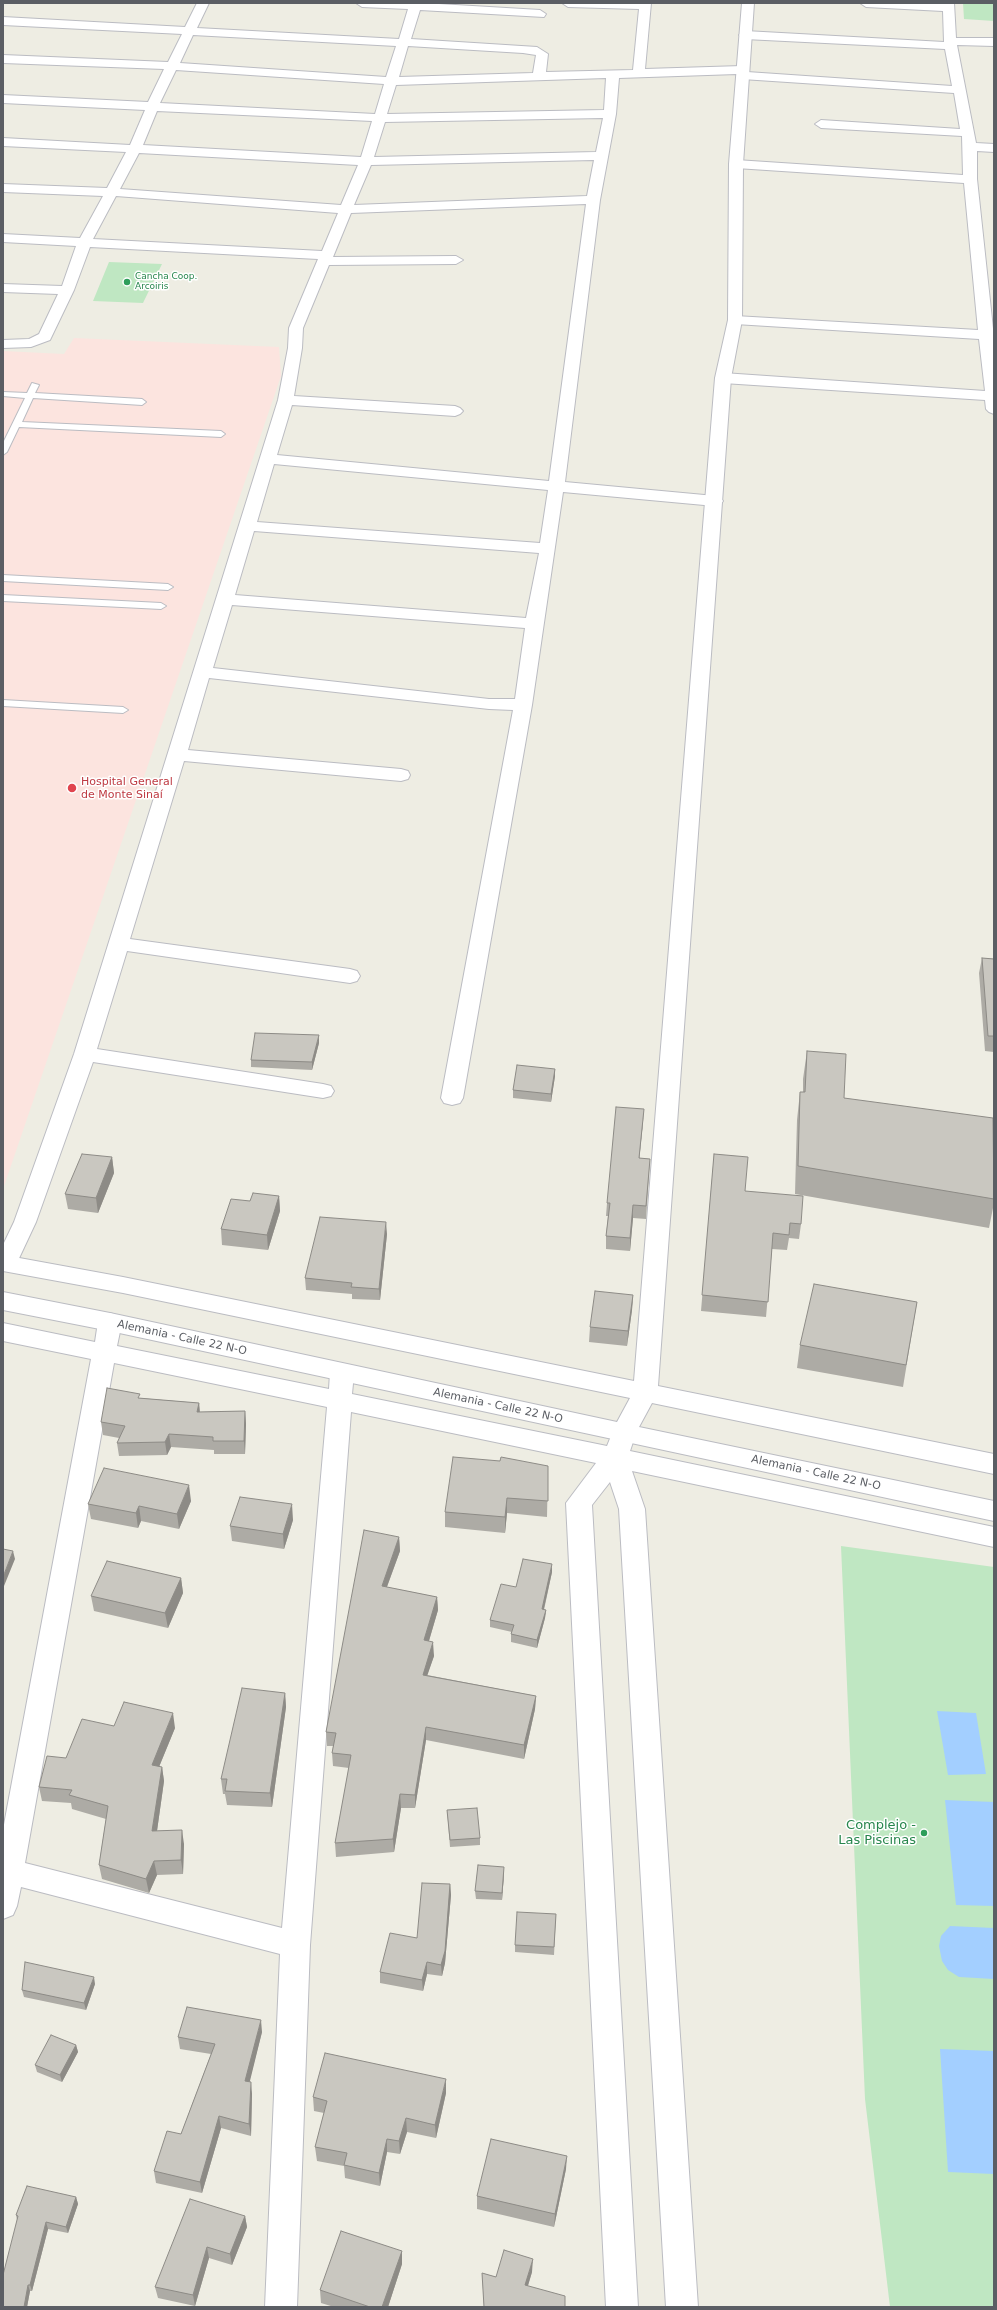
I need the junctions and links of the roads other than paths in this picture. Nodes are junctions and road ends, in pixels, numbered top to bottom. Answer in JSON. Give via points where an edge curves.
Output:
{"nodes":[{"id":1,"x":204,"y":3,"type":"edge"},
{"id":2,"x":362,"y":3,"type":"edge"},
{"id":3,"x":568,"y":3,"type":"edge"},
{"id":4,"x":748,"y":3,"type":"edge"},
{"id":5,"x":866,"y":3,"type":"edge"},
{"id":6,"x":415,"y":5,"type":"edge"},
{"id":7,"x":645,"y":5,"type":"edge"},
{"id":8,"x":948,"y":5,"type":"edge"},
{"id":9,"x":540,"y":14,"type":"dead end"},
{"id":10,"x":3,"y":21,"type":"edge"},
{"id":11,"x":191,"y":29,"type":"junction"},
{"id":12,"x":745,"y":35,"type":"junction"},
{"id":13,"x":994,"y":42,"type":"edge"},
{"id":14,"x":403,"y":43,"type":"junction"},
{"id":15,"x":951,"y":44,"type":"junction"},
{"id":16,"x":3,"y":59,"type":"edge"},
{"id":17,"x":172,"y":66,"type":"junction"},
{"id":18,"x":639,"y":72,"type":"junction"},
{"id":19,"x":742,"y":72,"type":"junction"},
{"id":20,"x":613,"y":73,"type":"junction"},
{"id":21,"x":540,"y":75,"type":"junction"},
{"id":22,"x":390,"y":81,"type":"junction"},
{"id":23,"x":960,"y":90,"type":"junction"},
{"id":24,"x":3,"y":100,"type":"edge"},
{"id":25,"x":153,"y":105,"type":"junction"},
{"id":26,"x":610,"y":114,"type":"junction"},
{"id":27,"x":381,"y":118,"type":"junction"},
{"id":28,"x":821,"y":124,"type":"dead end"},
{"id":29,"x":968,"y":133,"type":"junction"},
{"id":30,"x":3,"y":142,"type":"edge"},
{"id":31,"x":970,"y":147,"type":"junction"},
{"id":32,"x":135,"y":148,"type":"junction"},
{"id":33,"x":994,"y":148,"type":"edge"},
{"id":34,"x":601,"y":156,"type":"junction"},
{"id":35,"x":366,"y":161,"type":"junction"},
{"id":36,"x":736,"y":164,"type":"junction"},
{"id":37,"x":970,"y":179,"type":"junction"},
{"id":38,"x":3,"y":188,"type":"edge"},
{"id":39,"x":110,"y":192,"type":"junction"},
{"id":40,"x":593,"y":200,"type":"junction"},
{"id":41,"x":345,"y":209,"type":"junction"},
{"id":42,"x":3,"y":238,"type":"edge"},
{"id":43,"x":85,"y":241,"type":"junction"},
{"id":44,"x":326,"y":258,"type":"junction"},
{"id":45,"x":456,"y":260,"type":"dead end"},
{"id":46,"x":988,"y":282,"type":"edge"},
{"id":47,"x":3,"y":288,"type":"edge"},
{"id":48,"x":67,"y":290,"type":"junction"},
{"id":49,"x":734,"y":320,"type":"junction"},
{"id":50,"x":986,"y":335,"type":"junction"},
{"id":51,"x":3,"y":344,"type":"edge"},
{"id":52,"x":723,"y":378,"type":"junction"},
{"id":53,"x":35,"y":385,"type":"dead end"},
{"id":54,"x":3,"y":394,"type":"edge"},
{"id":55,"x":30,"y":396,"type":"junction"},
{"id":56,"x":286,"y":400,"type":"junction"},
{"id":57,"x":142,"y":402,"type":"dead end"},
{"id":58,"x":993,"y":402,"type":"edge"},
{"id":59,"x":455,"y":411,"type":"dead end"},
{"id":60,"x":16,"y":424,"type":"junction"},
{"id":61,"x":221,"y":434,"type":"dead end"},
{"id":62,"x":3,"y":452,"type":"edge"},
{"id":63,"x":268,"y":459,"type":"junction"},
{"id":64,"x":558,"y":487,"type":"junction"},
{"id":65,"x":715,"y":501,"type":"junction"},
{"id":66,"x":248,"y":526,"type":"junction"},
{"id":67,"x":548,"y":549,"type":"junction"},
{"id":68,"x":3,"y":578,"type":"edge"},
{"id":69,"x":168,"y":587,"type":"dead end"},
{"id":70,"x":3,"y":598,"type":"edge"},
{"id":71,"x":225,"y":599,"type":"junction"},
{"id":72,"x":161,"y":606,"type":"dead end"},
{"id":73,"x":534,"y":624,"type":"junction"},
{"id":74,"x":203,"y":672,"type":"junction"},
{"id":75,"x":3,"y":703,"type":"edge"},
{"id":76,"x":523,"y":705,"type":"junction"},
{"id":77,"x":123,"y":710,"type":"dead end"},
{"id":78,"x":177,"y":755,"type":"junction"},
{"id":79,"x":400,"y":774,"type":"dead end"},
{"id":80,"x":119,"y":944,"type":"junction"},
{"id":81,"x":350,"y":976,"type":"dead end"},
{"id":82,"x":85,"y":1054,"type":"junction"},
{"id":83,"x":323,"y":1091,"type":"dead end"},
{"id":84,"x":452,"y":1098,"type":"dead end"},
{"id":85,"x":4,"y":1263,"type":"edge"},
{"id":86,"x":3,"y":1301,"type":"edge"},
{"id":87,"x":110,"y":1322,"type":"junction"},
{"id":88,"x":3,"y":1332,"type":"edge"},
{"id":89,"x":103,"y":1352,"type":"junction"},
{"id":90,"x":342,"y":1373,"type":"junction"},
{"id":91,"x":646,"y":1392,"type":"junction"},
{"id":92,"x":339,"y":1400,"type":"junction"},
{"id":93,"x":620,"y":1446,"type":"junction"},
{"id":94,"x":994,"y":1464,"type":"edge"},
{"id":95,"x":994,"y":1511,"type":"edge"},
{"id":96,"x":994,"y":1537,"type":"edge"},
{"id":97,"x":6,"y":1870,"type":"edge"},
{"id":98,"x":3,"y":1906,"type":"edge"},
{"id":99,"x":295,"y":1945,"type":"junction"},
{"id":100,"x":281,"y":2307,"type":"edge"},
{"id":101,"x":622,"y":2307,"type":"edge"},
{"id":102,"x":682,"y":2307,"type":"edge"}],
"edges":[{"from":1,"to":11,"type":"street"},
{"from":2,"to":6,"type":"street"},
{"from":3,"to":7,"type":"street"},
{"from":4,"to":12,"type":"street"},
{"from":5,"to":8,"type":"street"},
{"from":6,"to":9,"type":"street"},
{"from":6,"to":14,"type":"street"},
{"from":7,"to":18,"type":"street"},
{"from":8,"to":15,"type":"street"},
{"from":10,"to":11,"type":"street"},
{"from":11,"to":14,"type":"street"},
{"from":11,"to":17,"type":"street"},
{"from":12,"to":15,"type":"street"},
{"from":12,"to":19,"type":"street"},
{"from":13,"to":15,"type":"street"},
{"from":14,"to":21,"type":"street","via":[[537,51],[542,54]]},
{"from":14,"to":22,"type":"street"},
{"from":15,"to":23,"type":"street"},
{"from":16,"to":17,"type":"street"},
{"from":17,"to":22,"type":"street"},
{"from":17,"to":25,"type":"street"},
{"from":18,"to":19,"type":"street"},
{"from":18,"to":20,"type":"street"},
{"from":19,"to":23,"type":"street"},
{"from":19,"to":36,"type":"street"},
{"from":20,"to":21,"type":"street"},
{"from":20,"to":26,"type":"street"},
{"from":21,"to":22,"type":"street"},
{"from":22,"to":27,"type":"street"},
{"from":23,"to":29,"type":"street"},
{"from":24,"to":25,"type":"street"},
{"from":25,"to":27,"type":"street"},
{"from":25,"to":32,"type":"street"},
{"from":26,"to":27,"type":"street"},
{"from":26,"to":34,"type":"street"},
{"from":27,"to":35,"type":"street"},
{"from":28,"to":29,"type":"street"},
{"from":29,"to":31,"type":"street"},
{"from":30,"to":32,"type":"street"},
{"from":31,"to":33,"type":"street"},
{"from":31,"to":37,"type":"street"},
{"from":32,"to":35,"type":"street"},
{"from":32,"to":39,"type":"street"},
{"from":34,"to":35,"type":"street"},
{"from":34,"to":40,"type":"street"},
{"from":35,"to":41,"type":"street"},
{"from":36,"to":37,"type":"street"},
{"from":36,"to":49,"type":"street"},
{"from":37,"to":46,"type":"street"},
{"from":38,"to":39,"type":"street"},
{"from":39,"to":41,"type":"street"},
{"from":39,"to":43,"type":"street"},
{"from":40,"to":41,"type":"street"},
{"from":40,"to":64,"type":"street"},
{"from":41,"to":44,"type":"street"},
{"from":42,"to":43,"type":"street"},
{"from":43,"to":44,"type":"street"},
{"from":43,"to":48,"type":"street"},
{"from":44,"to":45,"type":"street"},
{"from":44,"to":56,"type":"street","via":[[296,328]]},
{"from":46,"to":50,"type":"street"},
{"from":47,"to":48,"type":"street"},
{"from":48,"to":51,"type":"street","via":[[45,337],[31,344]]},
{"from":49,"to":50,"type":"street"},
{"from":49,"to":52,"type":"street"},
{"from":50,"to":58,"type":"street"},
{"from":52,"to":58,"type":"street"},
{"from":52,"to":65,"type":"street"},
{"from":53,"to":55,"type":"lane"},
{"from":54,"to":55,"type":"lane"},
{"from":55,"to":57,"type":"lane"},
{"from":55,"to":60,"type":"lane"},
{"from":56,"to":59,"type":"street"},
{"from":56,"to":63,"type":"street"},
{"from":60,"to":61,"type":"lane"},
{"from":60,"to":62,"type":"lane"},
{"from":63,"to":64,"type":"street"},
{"from":63,"to":66,"type":"street"},
{"from":64,"to":65,"type":"street"},
{"from":64,"to":67,"type":"street"},
{"from":65,"to":91,"type":"street"},
{"from":66,"to":67,"type":"street"},
{"from":66,"to":71,"type":"street"},
{"from":67,"to":73,"type":"street"},
{"from":68,"to":69,"type":"lane"},
{"from":70,"to":72,"type":"lane"},
{"from":71,"to":73,"type":"street"},
{"from":71,"to":74,"type":"street"},
{"from":73,"to":76,"type":"street"},
{"from":74,"to":76,"type":"street","via":[[481,703]]},
{"from":74,"to":78,"type":"street"},
{"from":75,"to":77,"type":"lane"},
{"from":76,"to":84,"type":"street"},
{"from":78,"to":79,"type":"street"},
{"from":78,"to":80,"type":"street"},
{"from":80,"to":81,"type":"street"},
{"from":80,"to":82,"type":"street"},
{"from":82,"to":83,"type":"street"},
{"from":82,"to":85,"type":"street","via":[[25,1222]]},
{"from":85,"to":91,"type":"street"},
{"from":86,"to":87,"type":"street","name":"Alemania - Calle 22 N-O"},
{"from":87,"to":89,"type":"street"},
{"from":87,"to":90,"type":"street","name":"Alemania - Calle 22 N-O"},
{"from":88,"to":89,"type":"street"},
{"from":89,"to":92,"type":"street"},
{"from":89,"to":97,"type":"street"},
{"from":90,"to":92,"type":"street"},
{"from":90,"to":93,"type":"street","name":"Alemania - Calle 22 N-O"},
{"from":91,"to":93,"type":"street"},
{"from":91,"to":94,"type":"street"},
{"from":92,"to":93,"type":"street"},
{"from":92,"to":99,"type":"street"},
{"from":93,"to":95,"type":"street","name":"Alemania - Calle 22 N-O"},
{"from":93,"to":96,"type":"street"},
{"from":93,"to":101,"type":"street","via":[[579,1503]]},
{"from":93,"to":102,"type":"street","via":[[632,1509]]},
{"from":97,"to":98,"type":"street"},
{"from":97,"to":99,"type":"street"},
{"from":99,"to":100,"type":"street"}]}
